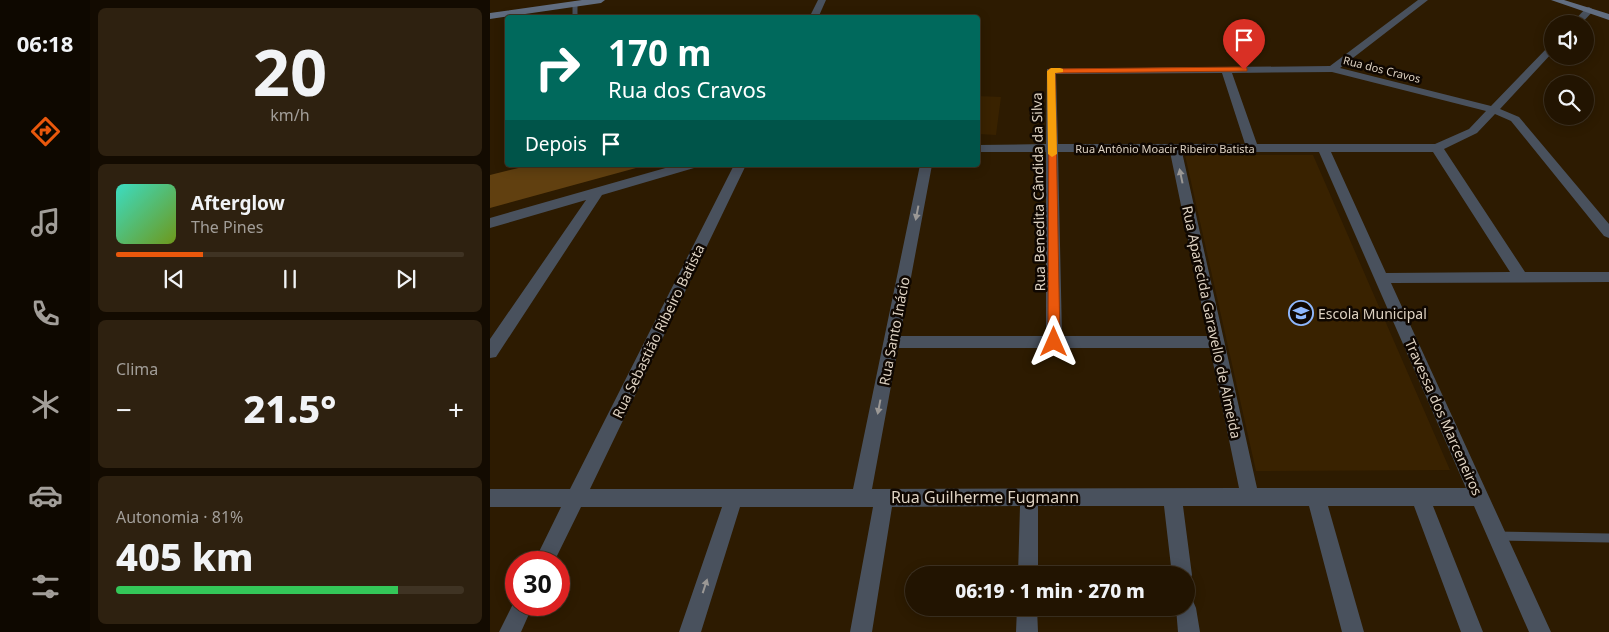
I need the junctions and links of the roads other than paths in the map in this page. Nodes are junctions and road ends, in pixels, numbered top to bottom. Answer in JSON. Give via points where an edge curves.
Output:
{"nodes":[{"id":1,"x":601,"y":0,"type":"edge"},
{"id":2,"x":822,"y":0,"type":"edge"},
{"id":3,"x":1424,"y":0,"type":"edge"},
{"id":4,"x":1555,"y":0,"type":"edge"},
{"id":5,"x":575,"y":4,"type":"junction"},
{"id":6,"x":1589,"y":10,"type":"junction"},
{"id":7,"x":575,"y":15,"type":"edge"},
{"id":8,"x":814,"y":15,"type":"edge"},
{"id":9,"x":1584,"y":15,"type":"edge"},
{"id":10,"x":490,"y":16,"type":"edge"},
{"id":11,"x":1609,"y":17,"type":"edge"},
{"id":12,"x":1544,"y":57,"type":"edge"},
{"id":13,"x":1332,"y":69,"type":"junction"},
{"id":14,"x":1226,"y":70,"type":"junction"},
{"id":15,"x":1051,"y":71,"type":"joint"},
{"id":16,"x":1494,"y":110,"type":"junction"},
{"id":17,"x":1252,"y":147,"type":"junction"},
{"id":18,"x":1323,"y":147,"type":"junction"},
{"id":19,"x":980,"y":148,"type":"edge"},
{"id":20,"x":1052,"y":148,"type":"junction"},
{"id":21,"x":1175,"y":148,"type":"junction"},
{"id":22,"x":1437,"y":148,"type":"junction"},
{"id":23,"x":683,"y":167,"type":"edge"},
{"id":24,"x":739,"y":167,"type":"edge"},
{"id":25,"x":926,"y":167,"type":"edge"},
{"id":26,"x":598,"y":192,"type":"junction"},
{"id":27,"x":490,"y":223,"type":"edge"},
{"id":28,"x":1609,"y":233,"type":"edge"},
{"id":29,"x":1609,"y":277,"type":"edge"},
{"id":30,"x":1382,"y":278,"type":"junction"},
{"id":31,"x":1521,"y":278,"type":"junction"},
{"id":32,"x":892,"y":342,"type":"junction"},
{"id":33,"x":1054,"y":342,"type":"junction"},
{"id":34,"x":1217,"y":342,"type":"junction"},
{"id":35,"x":490,"y":352,"type":"edge"},
{"id":36,"x":861,"y":497,"type":"junction"},
{"id":37,"x":1029,"y":497,"type":"junction"},
{"id":38,"x":1250,"y":497,"type":"junction"},
{"id":39,"x":1420,"y":497,"type":"junction"},
{"id":40,"x":1480,"y":497,"type":"junction"},
{"id":41,"x":490,"y":498,"type":"edge"},
{"id":42,"x":576,"y":498,"type":"junction"},
{"id":43,"x":734,"y":498,"type":"junction"},
{"id":44,"x":884,"y":498,"type":"junction"},
{"id":45,"x":1172,"y":498,"type":"junction"},
{"id":46,"x":1316,"y":498,"type":"junction"},
{"id":47,"x":1497,"y":536,"type":"junction"},
{"id":48,"x":1609,"y":538,"type":"edge"},
{"id":49,"x":550,"y":551,"type":"edge"},
{"id":50,"x":1028,"y":566,"type":"edge"},
{"id":51,"x":1181,"y":566,"type":"edge"},
{"id":52,"x":518,"y":616,"type":"edge"},
{"id":53,"x":1027,"y":616,"type":"edge"},
{"id":54,"x":1187,"y":616,"type":"edge"},
{"id":55,"x":510,"y":632,"type":"edge"},
{"id":56,"x":690,"y":632,"type":"edge"},
{"id":57,"x":861,"y":632,"type":"edge"},
{"id":58,"x":1027,"y":632,"type":"edge"},
{"id":59,"x":1189,"y":632,"type":"edge"},
{"id":60,"x":1353,"y":632,"type":"edge"},
{"id":61,"x":1472,"y":632,"type":"edge"},
{"id":62,"x":1540,"y":632,"type":"edge"}],
"edges":[{"from":1,"to":5,"type":"street"},
{"from":2,"to":8,"type":"street"},
{"from":3,"to":13,"type":"street"},
{"from":4,"to":6,"type":"street"},
{"from":5,"to":7,"type":"lane"},
{"from":5,"to":10,"type":"street"},
{"from":6,"to":9,"type":"street"},
{"from":6,"to":11,"type":"street"},
{"from":12,"to":16,"type":"street"},
{"from":13,"to":14,"type":"street","name":"Rua dos Cravos"},
{"from":13,"to":16,"type":"street","name":"Rua dos Cravos"},
{"from":14,"to":15,"type":"street","name":"Rua dos Cravos"},
{"from":14,"to":17,"type":"street"},
{"from":15,"to":20,"type":"street","name":"Rua Benedita Cândida da Silva"},
{"from":16,"to":22,"type":"street","via":[[1473,131]]},
{"from":16,"to":28,"type":"street","name":"Rua dos Cravos","via":[[1515,119]]},
{"from":17,"to":18,"type":"street","name":"Rua Antônio Moacir Ribeiro Batista"},
{"from":17,"to":21,"type":"street","name":"Rua Antônio Moacir Ribeiro Batista"},
{"from":18,"to":22,"type":"street","name":"Rua Antônio Moacir Ribeiro Batista"},
{"from":18,"to":30,"type":"street","name":"Travessa dos Marceneiros"},
{"from":19,"to":20,"type":"street","name":"Rua Antônio Moacir Ribeiro Batista"},
{"from":20,"to":21,"type":"street","name":"Rua Antônio Moacir Ribeiro Batista"},
{"from":20,"to":33,"type":"street","name":"Rua Benedita Cândida da Silva"},
{"from":34,"to":21,"type":"street","name":"Rua Aparecida Garavello de Almeida","one_way":true},
{"from":22,"to":31,"type":"street"},
{"from":23,"to":26,"type":"street"},
{"from":24,"to":42,"type":"street","name":"Rua Sebastião Ribeiro Batista"},
{"from":25,"to":32,"type":"street","name":"Rua Santo Inácio","one_way":true},
{"from":26,"to":27,"type":"street"},
{"from":26,"to":35,"type":"street"},
{"from":29,"to":31,"type":"street"},
{"from":30,"to":31,"type":"street"},
{"from":30,"to":40,"type":"street","name":"Travessa dos Marceneiros"},
{"from":32,"to":33,"type":"street"},
{"from":32,"to":36,"type":"street","name":"Rua Santo Inácio","one_way":true},
{"from":33,"to":34,"type":"street"},
{"from":34,"to":38,"type":"street","name":"Rua Aparecida Garavello de Almeida"},
{"from":36,"to":43,"type":"street","name":"Rua Guilherme Fugmann"},
{"from":36,"to":44,"type":"street","name":"Rua Guilherme Fugmann"},
{"from":37,"to":44,"type":"street","name":"Rua Guilherme Fugmann"},
{"from":37,"to":45,"type":"street","name":"Rua Guilherme Fugmann"},
{"from":37,"to":50,"type":"street"},
{"from":38,"to":45,"type":"street","name":"Rua Guilherme Fugmann"},
{"from":38,"to":46,"type":"street","name":"Rua Guilherme Fugmann"},
{"from":39,"to":40,"type":"street","name":"Rua Guilherme Fugmann"},
{"from":39,"to":46,"type":"street","name":"Rua Guilherme Fugmann"},
{"from":39,"to":61,"type":"street"},
{"from":40,"to":47,"type":"street","name":"Travessa dos Marceneiros"},
{"from":41,"to":42,"type":"street","name":"Rua Guilherme Fugmann"},
{"from":42,"to":43,"type":"street","name":"Rua Guilherme Fugmann"},
{"from":42,"to":49,"type":"street","name":"Rua Sebastião Ribeiro Batista"},
{"from":56,"to":43,"type":"street","one_way":true},
{"from":44,"to":57,"type":"street"},
{"from":45,"to":51,"type":"street"},
{"from":46,"to":60,"type":"street"},
{"from":47,"to":48,"type":"lane"},
{"from":47,"to":62,"type":"street","name":"Travessa dos Marceneiros"},
{"from":52,"to":55,"type":"street"},
{"from":53,"to":58,"type":"street"},
{"from":54,"to":59,"type":"street"}]}
